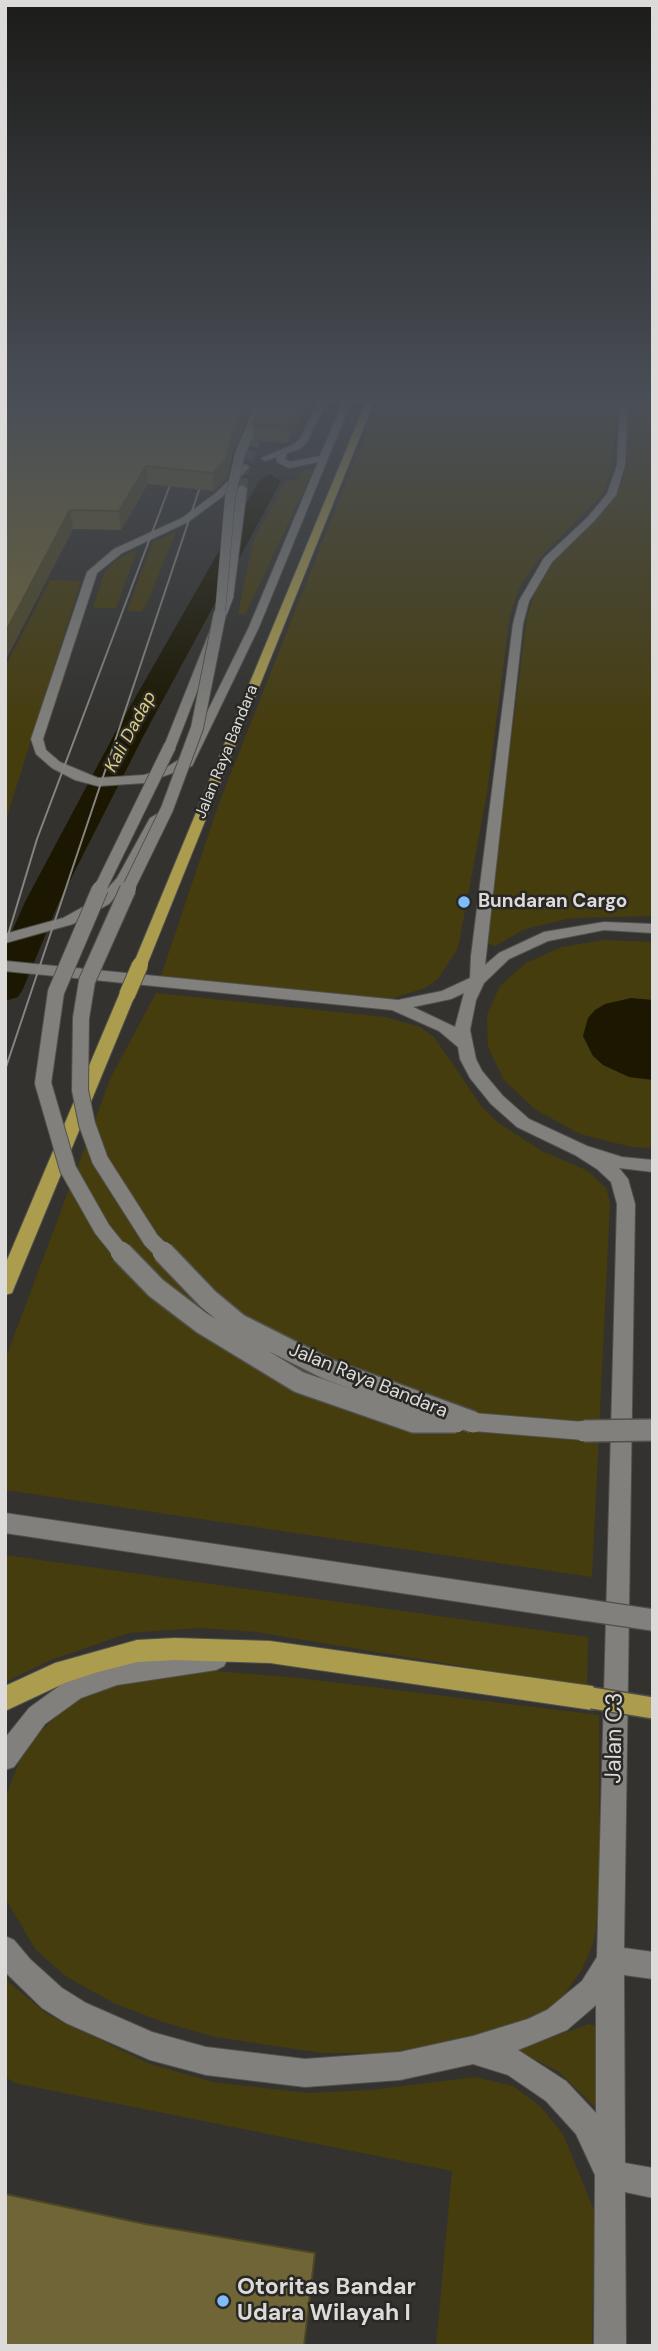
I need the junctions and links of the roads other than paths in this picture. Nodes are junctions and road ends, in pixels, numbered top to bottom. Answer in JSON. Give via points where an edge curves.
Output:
{"nodes":[{"id":1,"x":196,"y":512,"type":"edge"},
{"id":2,"x":228,"y":512,"type":"edge"},
{"id":3,"x":239,"y":512,"type":"edge"},
{"id":4,"x":302,"y":512,"type":"edge"},
{"id":5,"x":325,"y":512,"type":"edge"},
{"id":6,"x":597,"y":512,"type":"edge"},
{"id":7,"x":191,"y":757,"type":"junction"},
{"id":8,"x":653,"y":929,"type":"edge"},
{"id":9,"x":5,"y":939,"type":"edge"},
{"id":10,"x":5,"y":966,"type":"edge"},
{"id":11,"x":478,"y":980,"type":"junction"},
{"id":12,"x":398,"y":1005,"type":"junction"},
{"id":13,"x":464,"y":1044,"type":"junction"},
{"id":14,"x":581,"y":1151,"type":"junction"},
{"id":15,"x":653,"y":1166,"type":"edge"},
{"id":16,"x":5,"y":1288,"type":"edge"},
{"id":17,"x":473,"y":1422,"type":"junction"},
{"id":18,"x":653,"y":1430,"type":"edge"},
{"id":19,"x":5,"y":1523,"type":"edge"},
{"id":20,"x":653,"y":1620,"type":"edge"},
{"id":21,"x":271,"y":1652,"type":"junction"},
{"id":22,"x":5,"y":1699,"type":"edge"},
{"id":23,"x":653,"y":1708,"type":"edge"},
{"id":24,"x":5,"y":1758,"type":"edge"},
{"id":25,"x":5,"y":1949,"type":"edge"},
{"id":26,"x":610,"y":1960,"type":"junction"},
{"id":27,"x":653,"y":1966,"type":"edge"},
{"id":28,"x":473,"y":2050,"type":"junction"},
{"id":29,"x":611,"y":2175,"type":"junction"},
{"id":30,"x":653,"y":2183,"type":"edge"},
{"id":31,"x":610,"y":2346,"type":"edge"}],
"edges":[{"from":1,"to":7,"type":"street","via":[[118,551],[92,572],[37,739],[40,751],[71,773],[98,782],[145,779],[168,772]]},
{"from":2,"to":17,"type":"street","name":"Jalan Raya Bandara","bridge":true,"via":[[219,626],[197,728],[167,808],[87,981],[81,1018],[80,1090],[87,1124],[100,1160],[151,1240],[238,1324],[339,1374]]},
{"from":3,"to":17,"type":"street","bridge":true,"via":[[228,598],[170,746],[65,962],[54,1001],[43,1083],[51,1118],[68,1169],[102,1229],[156,1288],[202,1323],[299,1382],[334,1395],[414,1422]]},
{"from":4,"to":7,"type":"street","name":"Jalan Raya Bandara","via":[[254,627]]},
{"from":5,"to":16,"type":"main road","name":"Jalan Raya Bandara","bridge":true},
{"from":6,"to":11,"type":"street","via":[[548,560],[524,601],[518,624]]},
{"from":7,"to":9,"type":"street","name":"Jalan Raya Bandara","via":[[115,891],[68,921]]},
{"from":8,"to":11,"type":"street","via":[[604,926],[544,937],[504,956]]},
{"from":10,"to":12,"type":"street"},
{"from":11,"to":12,"type":"street","via":[[446,995]]},
{"from":11,"to":13,"type":"street","via":[[464,1016]]},
{"from":12,"to":13,"type":"street","via":[[445,1027]]},
{"from":13,"to":14,"type":"street","via":[[476,1073],[497,1100],[523,1123]]},
{"from":14,"to":15,"type":"street"},
{"from":14,"to":26,"type":"street","name":"Jalan C3","via":[[618,1179],[626,1204]]},
{"from":17,"to":18,"type":"street","name":"Jalan Raya Bandara","bridge":true,"via":[[584,1431]]},
{"from":19,"to":20,"type":"street","bridge":true},
{"from":21,"to":22,"type":"main road","via":[[137,1651],[64,1671]]},
{"from":21,"to":23,"type":"main road","bridge":true},
{"from":21,"to":24,"type":"street","via":[[157,1665],[74,1689],[37,1716]]},
{"from":25,"to":28,"type":"street","via":[[35,1984],[76,2012],[149,2046],[206,2061],[305,2073],[400,2066]]},
{"from":26,"to":27,"type":"street"},
{"from":26,"to":28,"type":"street","via":[[592,1991],[556,2020]]},
{"from":26,"to":29,"type":"street","name":"Jalan C3"},
{"from":28,"to":29,"type":"street","via":[[515,2063],[556,2091],[586,2124]]},
{"from":29,"to":30,"type":"street"},
{"from":29,"to":31,"type":"street","name":"Jalan C3"}]}
